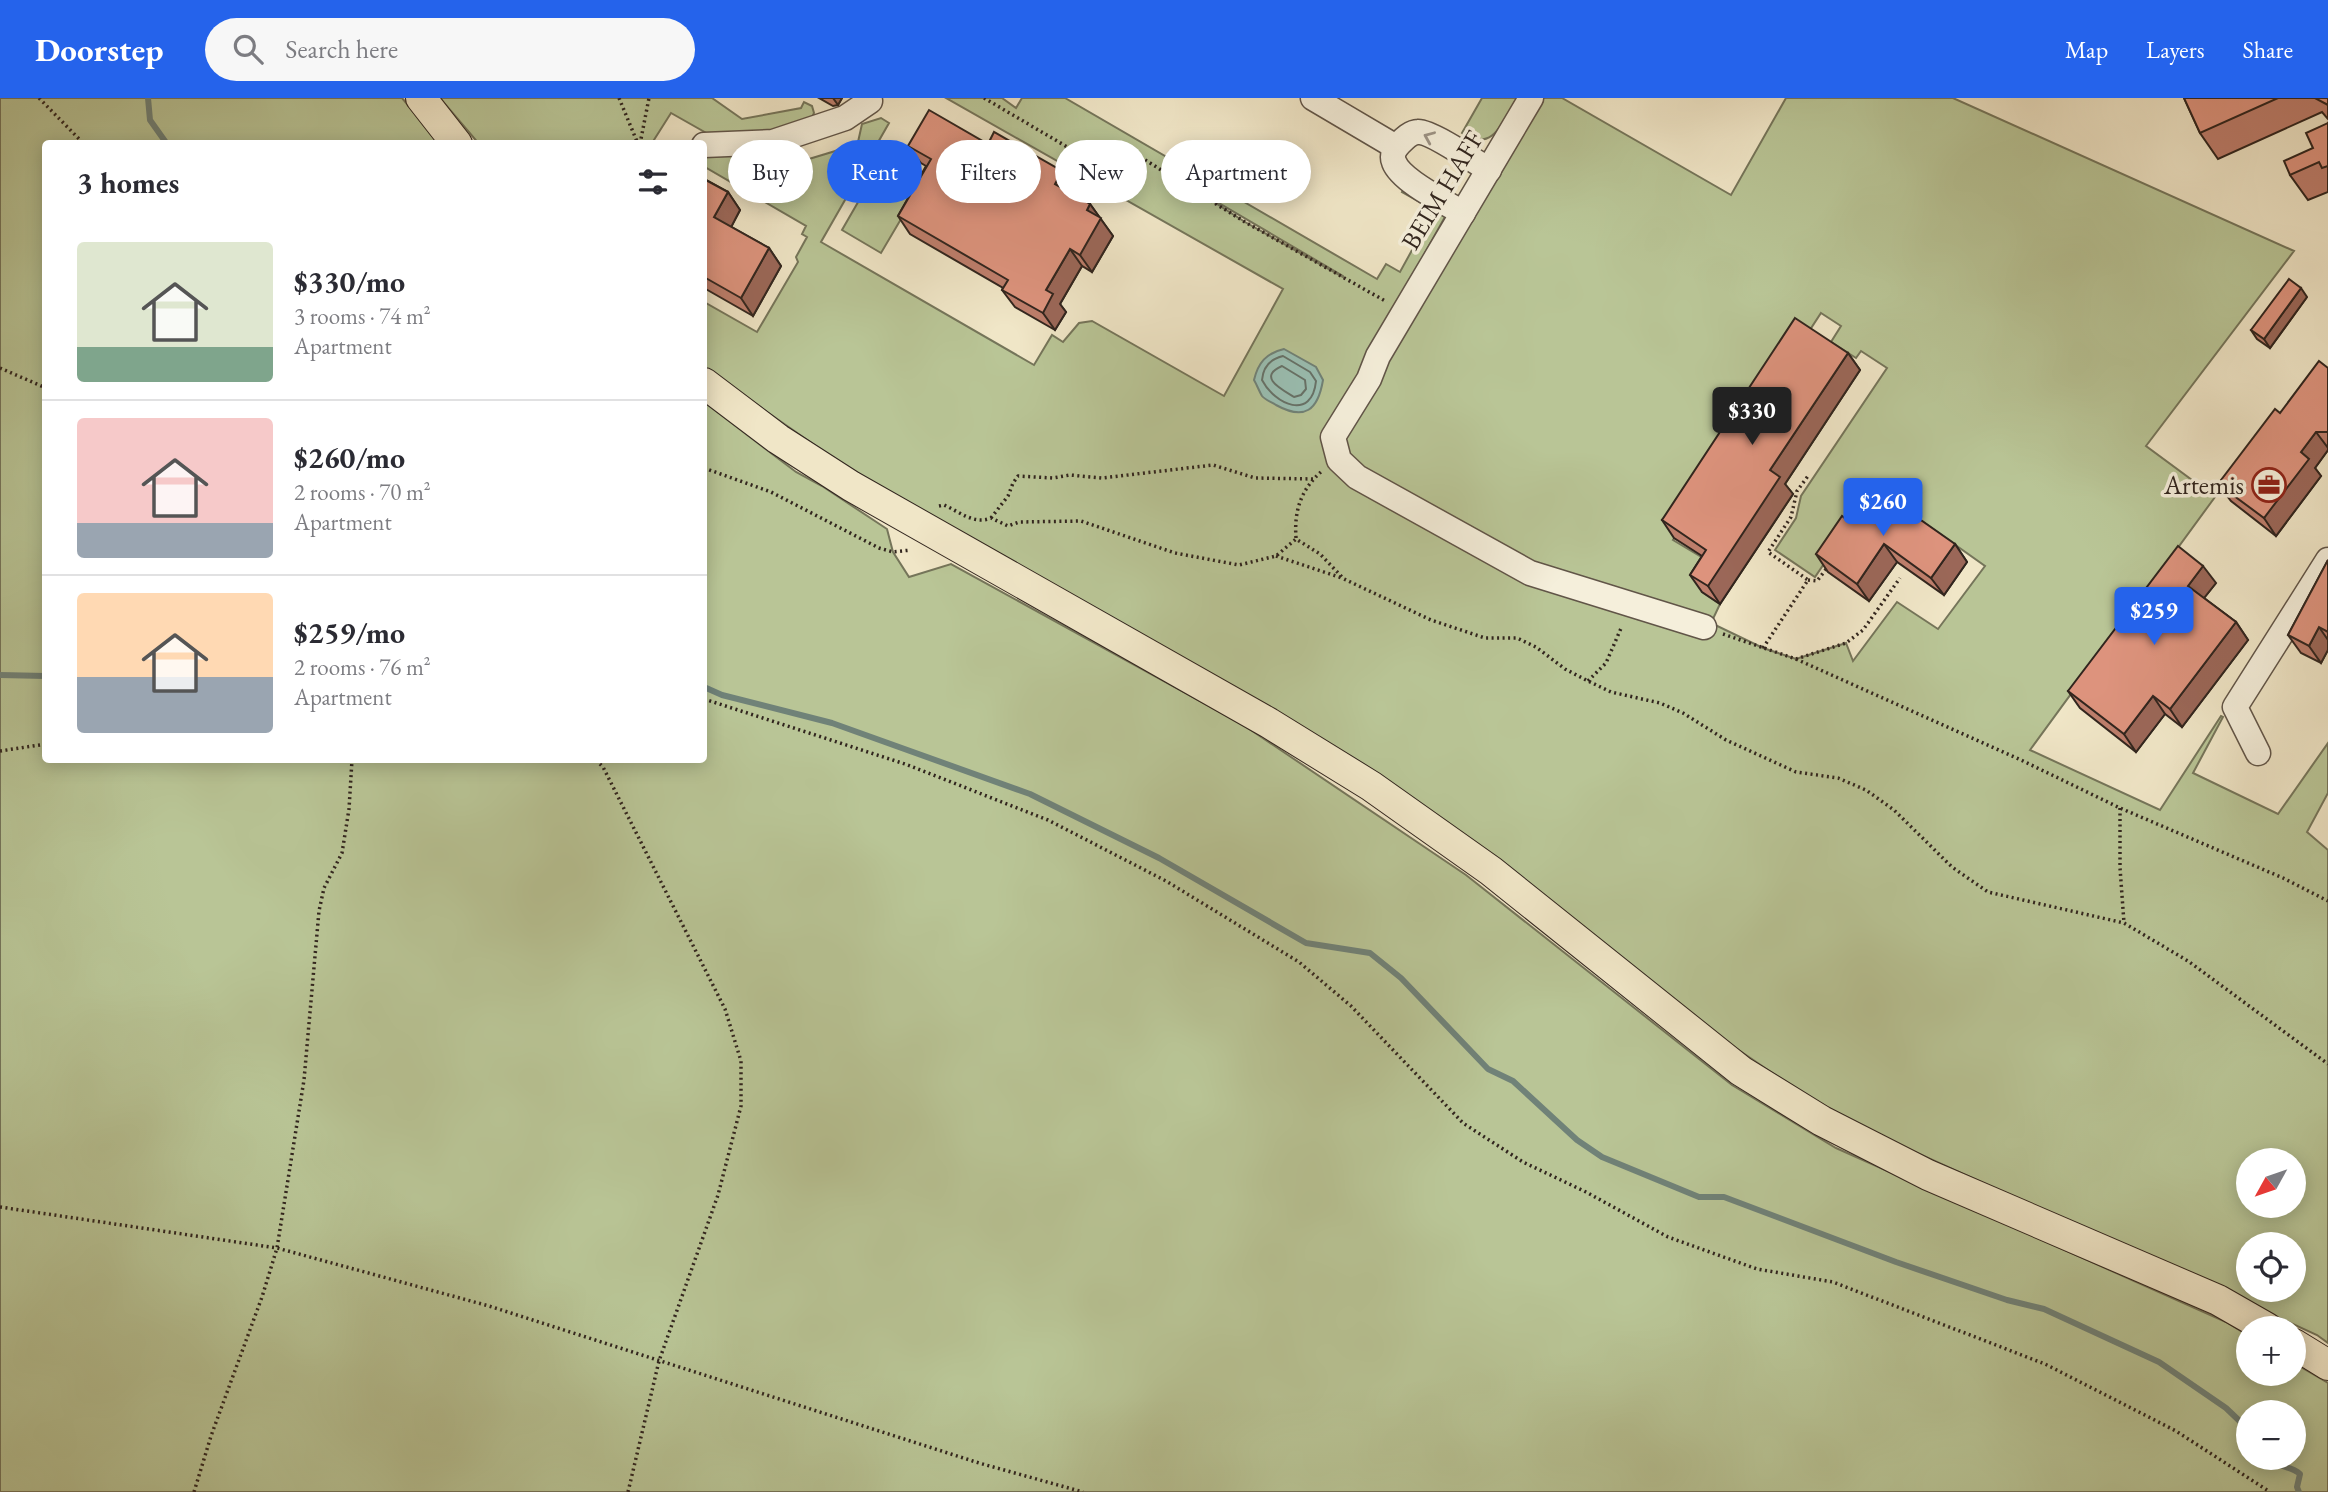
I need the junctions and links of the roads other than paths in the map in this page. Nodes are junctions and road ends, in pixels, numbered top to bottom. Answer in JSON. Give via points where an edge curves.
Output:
{"nodes":[{"id":1,"x":421,"y":98,"type":"edge"},
{"id":2,"x":1313,"y":98,"type":"edge"},
{"id":3,"x":1531,"y":98,"type":"edge"},
{"id":4,"x":870,"y":101,"type":"dead end"},
{"id":5,"x":454,"y":140,"type":"edge"},
{"id":6,"x":707,"y":145,"type":"edge"},
{"id":7,"x":1396,"y":147,"type":"junction"},
{"id":8,"x":1489,"y":170,"type":"junction"},
{"id":9,"x":1463,"y":213,"type":"junction"},
{"id":10,"x":707,"y":385,"type":"edge"},
{"id":11,"x":2328,"y":560,"type":"edge"},
{"id":12,"x":1704,"y":627,"type":"road end"},
{"id":13,"x":2258,"y":753,"type":"dead end"},
{"id":14,"x":2246,"y":1316,"type":"edge"},
{"id":15,"x":2306,"y":1351,"type":"edge"},
{"id":16,"x":2328,"y":1365,"type":"edge"}],
"edges":[{"from":1,"to":5,"type":"main road"},
{"from":2,"to":7,"type":"street"},
{"from":3,"to":8,"type":"street","name":"BEIM HAFF"},
{"from":4,"to":6,"type":"street","via":[[845,118],[773,142]]},
{"from":8,"to":7,"type":"street","one_way":true,"via":[[1429,134],[1406,136]]},
{"from":7,"to":9,"type":"street","via":[[1394,163],[1402,173]]},
{"from":8,"to":9,"type":"street","name":"BEIM HAFF"},
{"from":9,"to":12,"type":"street","name":"BEIM HAFF","via":[[1333,438],[1339,460],[1357,477],[1530,573]]},
{"from":10,"to":14,"type":"main road","via":[[851,486],[1269,723],[1371,786],[1491,871],[1741,1071],[1822,1121],[1928,1175]]},
{"from":11,"to":13,"type":"street","via":[[2235,706]]},
{"from":15,"to":16,"type":"main road"}]}
